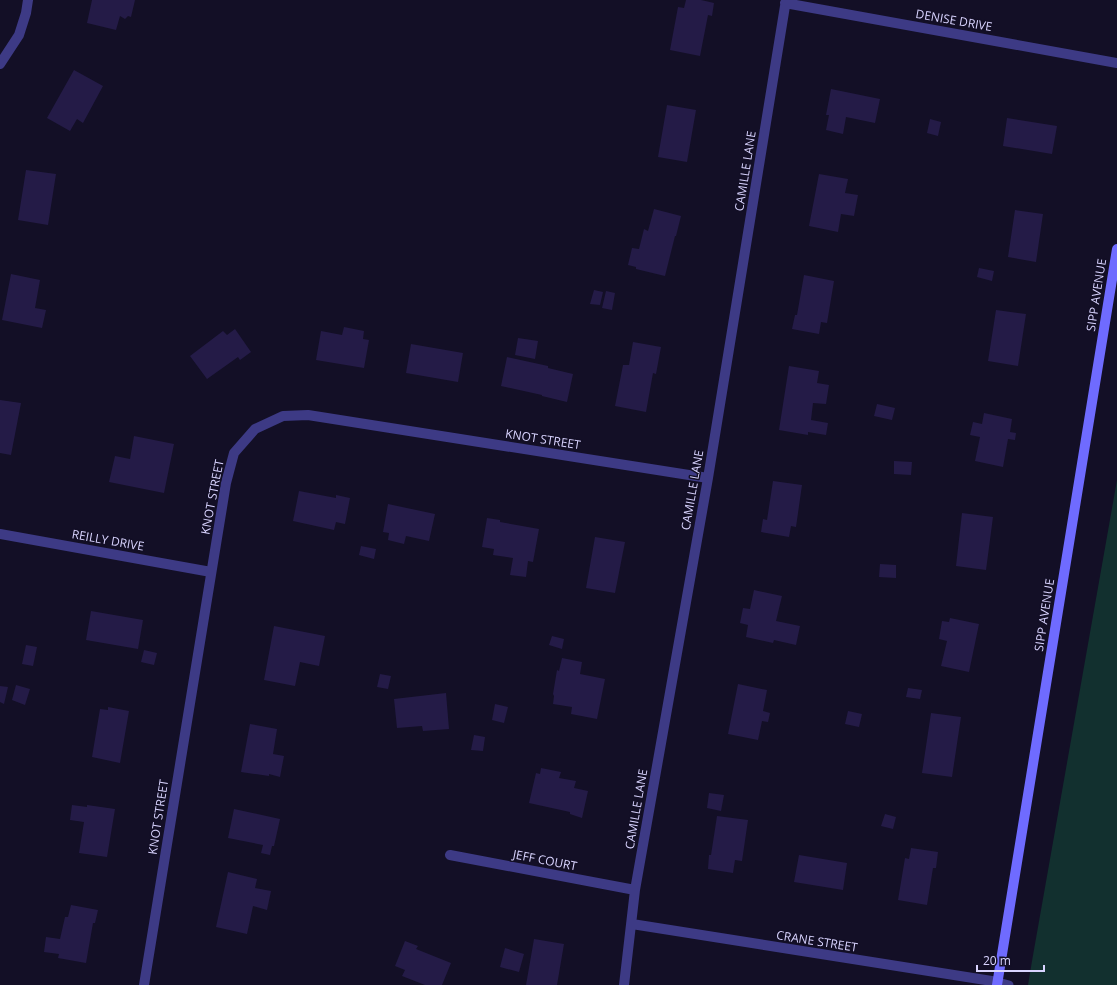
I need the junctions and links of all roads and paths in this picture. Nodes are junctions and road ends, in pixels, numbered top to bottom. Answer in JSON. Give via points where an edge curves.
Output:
{"nodes":[{"id":1,"x":28,"y":0,"type":"edge"},
{"id":2,"x":786,"y":1,"type":"edge"},
{"id":3,"x":1117,"y":63,"type":"edge"},
{"id":4,"x":0,"y":64,"type":"edge"},
{"id":5,"x":1117,"y":249,"type":"edge"},
{"id":6,"x":708,"y":478,"type":"junction"},
{"id":7,"x":0,"y":534,"type":"edge"},
{"id":8,"x":211,"y":572,"type":"junction"},
{"id":9,"x":450,"y":855,"type":"dead end"},
{"id":10,"x":635,"y":890,"type":"junction"},
{"id":11,"x":632,"y":924,"type":"junction"},
{"id":12,"x":997,"y":984,"type":"edge"},
{"id":13,"x":144,"y":985,"type":"edge"},
{"id":14,"x":624,"y":985,"type":"edge"},
{"id":15,"x":1009,"y":985,"type":"edge"}],
"edges":[{"from":1,"to":4,"type":"street","via":[[18,35]]},
{"from":2,"to":3,"type":"street","name":"DENISE DRIVE"},
{"from":2,"to":6,"type":"street","name":"CAMILLE LANE"},
{"from":5,"to":12,"type":"street","name":"SIPP AVENUE"},
{"from":6,"to":8,"type":"street","name":"KNOT STREET","via":[[308,414],[283,416],[255,429],[234,453],[226,483]]},
{"from":6,"to":10,"type":"street","name":"CAMILLE LANE"},
{"from":7,"to":8,"type":"street","name":"REILLY DRIVE"},
{"from":8,"to":13,"type":"street","name":"KNOT STREET"},
{"from":9,"to":10,"type":"street","name":"JEFF COURT"},
{"from":10,"to":11,"type":"street","name":"CAMILLE LANE"},
{"from":11,"to":12,"type":"street","name":"CRANE STREET"},
{"from":11,"to":14,"type":"street","name":"CAMILLE LANE"},
{"from":12,"to":15,"type":"lane"}]}
